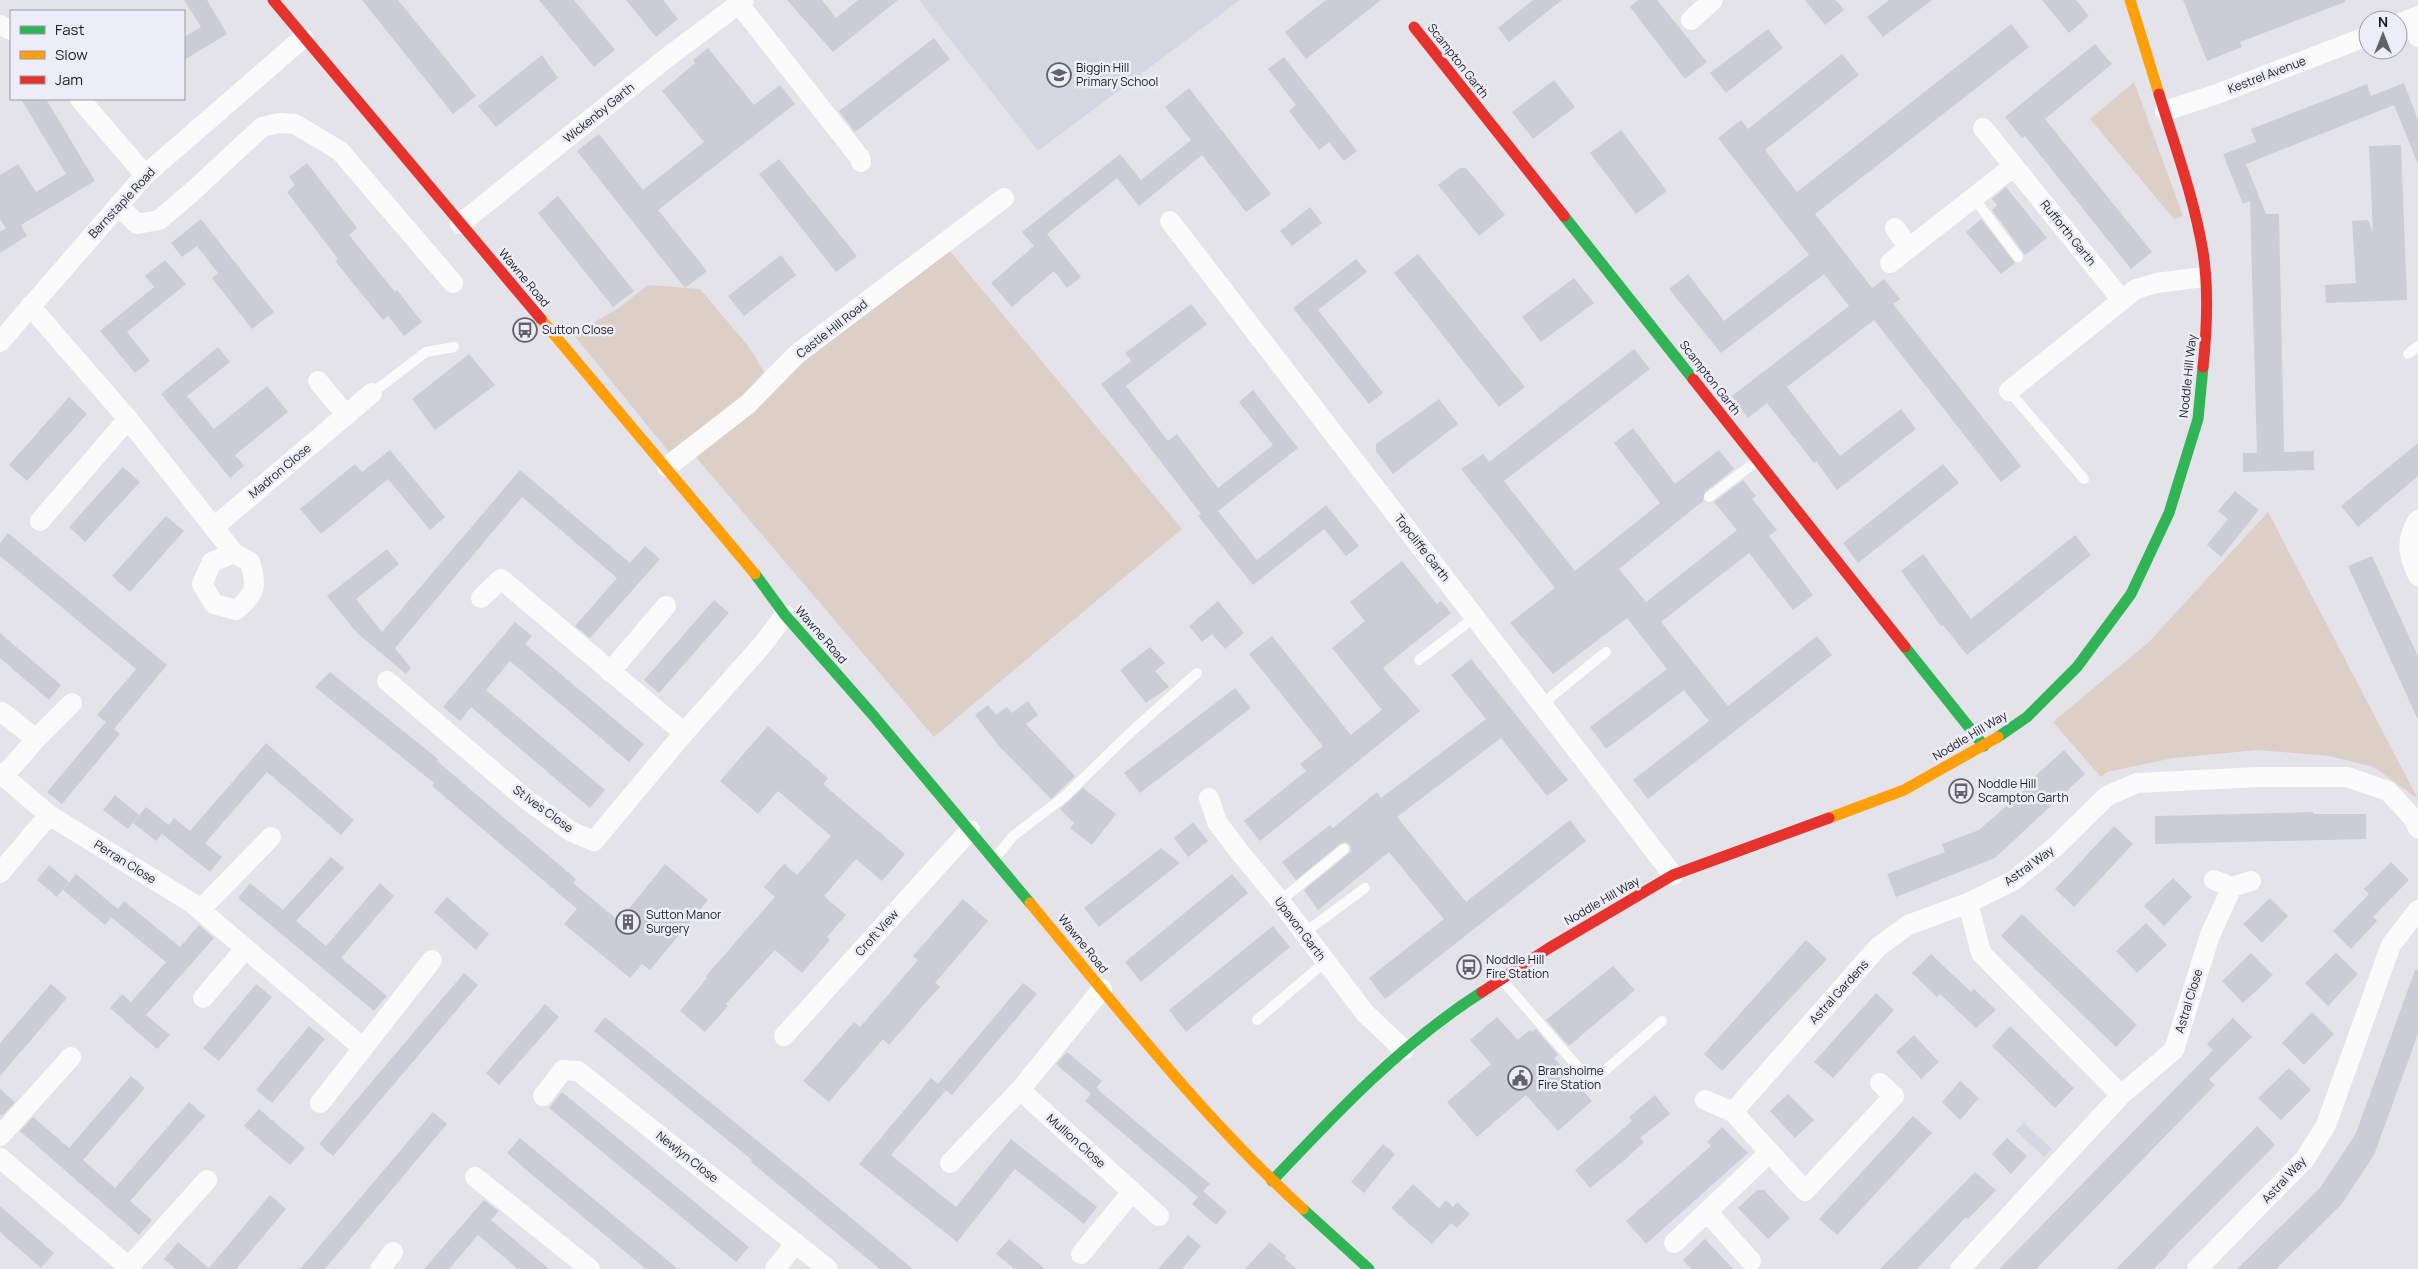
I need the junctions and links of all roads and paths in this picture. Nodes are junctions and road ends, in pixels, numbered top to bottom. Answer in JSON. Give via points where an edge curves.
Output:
{"nodes":[{"id":1,"x":273,"y":0,"type":"edge"},
{"id":2,"x":1713,"y":0,"type":"edge"},
{"id":3,"x":2130,"y":0,"type":"edge"},
{"id":4,"x":741,"y":2,"type":"edge"},
{"id":5,"x":1691,"y":20,"type":"dead end"},
{"id":6,"x":1414,"y":27,"type":"dead end"},
{"id":7,"x":304,"y":38,"type":"junction"},
{"id":8,"x":2358,"y":40,"type":"edge"},
{"id":9,"x":81,"y":100,"type":"edge"},
{"id":10,"x":2165,"y":111,"type":"junction"},
{"id":11,"x":1983,"y":128,"type":"dead end"},
{"id":12,"x":861,"y":162,"type":"dead end"},
{"id":13,"x":2014,"y":166,"type":"junction"},
{"id":14,"x":145,"y":175,"type":"junction"},
{"id":15,"x":1004,"y":198,"type":"dead end"},
{"id":16,"x":1974,"y":198,"type":"junction"},
{"id":17,"x":118,"y":205,"type":"junction"},
{"id":18,"x":1170,"y":221,"type":"dead end"},
{"id":19,"x":460,"y":224,"type":"junction"},
{"id":20,"x":1895,"y":228,"type":"dead end"},
{"id":21,"x":1909,"y":248,"type":"junction"},
{"id":22,"x":2018,"y":257,"type":"dead end"},
{"id":23,"x":1890,"y":263,"type":"dead end"},
{"id":24,"x":2203,"y":277,"type":"junction"},
{"id":25,"x":453,"y":283,"type":"dead end"},
{"id":26,"x":2122,"y":299,"type":"junction"},
{"id":27,"x":30,"y":306,"type":"junction"},
{"id":28,"x":0,"y":342,"type":"edge"},
{"id":29,"x":2418,"y":346,"type":"edge"},
{"id":30,"x":454,"y":347,"type":"dead end"},
{"id":31,"x":2408,"y":354,"type":"dead end"},
{"id":32,"x":318,"y":381,"type":"dead end"},
{"id":33,"x":2009,"y":391,"type":"joint"},
{"id":34,"x":372,"y":394,"type":"joint"},
{"id":35,"x":346,"y":415,"type":"junction"},
{"id":36,"x":128,"y":419,"type":"junction"},
{"id":37,"x":1758,"y":461,"type":"junction"},
{"id":38,"x":667,"y":468,"type":"junction"},
{"id":39,"x":2084,"y":479,"type":"dead end"},
{"id":40,"x":1709,"y":496,"type":"dead end"},
{"id":41,"x":2418,"y":520,"type":"edge"},
{"id":42,"x":40,"y":521,"type":"dead end"},
{"id":43,"x":214,"y":527,"type":"junction"},
{"id":44,"x":234,"y":553,"type":"dead end"},
{"id":45,"x":2418,"y":576,"type":"edge"},
{"id":46,"x":481,"y":598,"type":"dead end"},
{"id":47,"x":666,"y":606,"type":"dead end"},
{"id":48,"x":784,"y":615,"type":"junction"},
{"id":49,"x":1475,"y":617,"type":"junction"},
{"id":50,"x":1606,"y":652,"type":"dead end"},
{"id":51,"x":1419,"y":660,"type":"dead end"},
{"id":52,"x":610,"y":672,"type":"junction"},
{"id":53,"x":1197,"y":673,"type":"dead end"},
{"id":54,"x":387,"y":681,"type":"dead end"},
{"id":55,"x":72,"y":703,"type":"dead end"},
{"id":56,"x":1542,"y":704,"type":"junction"},
{"id":57,"x":0,"y":714,"type":"edge"},
{"id":58,"x":684,"y":733,"type":"junction"},
{"id":59,"x":36,"y":738,"type":"junction"},
{"id":60,"x":1984,"y":746,"type":"junction"},
{"id":61,"x":2,"y":774,"type":"edge"},
{"id":62,"x":1209,"y":798,"type":"dead end"},
{"id":63,"x":49,"y":815,"type":"junction"},
{"id":64,"x":2418,"y":828,"type":"edge"},
{"id":65,"x":970,"y":830,"type":"junction"},
{"id":66,"x":271,"y":837,"type":"dead end"},
{"id":67,"x":1344,"y":849,"type":"dead end"},
{"id":68,"x":994,"y":859,"type":"junction"},
{"id":69,"x":0,"y":873,"type":"edge"},
{"id":70,"x":1673,"y":875,"type":"junction"},
{"id":71,"x":2214,"y":880,"type":"dead end"},
{"id":72,"x":1365,"y":888,"type":"dead end"},
{"id":73,"x":1280,"y":901,"type":"junction"},
{"id":74,"x":1968,"y":903,"type":"junction"},
{"id":75,"x":200,"y":910,"type":"junction"},
{"id":76,"x":2418,"y":910,"type":"edge"},
{"id":77,"x":1304,"y":933,"type":"junction"},
{"id":78,"x":245,"y":949,"type":"junction"},
{"id":79,"x":432,"y":960,"type":"dead end"},
{"id":80,"x":1326,"y":962,"type":"junction"},
{"id":81,"x":1502,"y":980,"type":"junction"},
{"id":82,"x":1102,"y":989,"type":"junction"},
{"id":83,"x":203,"y":998,"type":"dead end"},
{"id":84,"x":1257,"y":1020,"type":"dead end"},
{"id":85,"x":1662,"y":1021,"type":"dead end"},
{"id":86,"x":784,"y":1036,"type":"dead end"},
{"id":87,"x":363,"y":1048,"type":"junction"},
{"id":88,"x":1404,"y":1050,"type":"junction"},
{"id":89,"x":71,"y":1057,"type":"dead end"},
{"id":90,"x":1880,"y":1083,"type":"dead end"},
{"id":91,"x":1020,"y":1090,"type":"junction"},
{"id":92,"x":2121,"y":1095,"type":"junction"},
{"id":93,"x":543,"y":1096,"type":"dead end"},
{"id":94,"x":1705,"y":1100,"type":"dead end"},
{"id":95,"x":320,"y":1103,"type":"dead end"},
{"id":96,"x":1733,"y":1112,"type":"junction"},
{"id":97,"x":0,"y":1136,"type":"edge"},
{"id":98,"x":1770,"y":1152,"type":"junction"},
{"id":99,"x":0,"y":1158,"type":"edge"},
{"id":100,"x":950,"y":1163,"type":"dead end"},
{"id":101,"x":475,"y":1177,"type":"dead end"},
{"id":102,"x":207,"y":1180,"type":"dead end"},
{"id":103,"x":1272,"y":1181,"type":"junction"},
{"id":104,"x":1132,"y":1192,"type":"junction"},
{"id":105,"x":1708,"y":1213,"type":"junction"},
{"id":106,"x":1159,"y":1216,"type":"dead end"},
{"id":107,"x":796,"y":1243,"type":"junction"},
{"id":108,"x":1674,"y":1243,"type":"dead end"},
{"id":109,"x":393,"y":1252,"type":"dead end"},
{"id":110,"x":1081,"y":1254,"type":"dead end"},
{"id":111,"x":1751,"y":1262,"type":"dead end"},
{"id":112,"x":130,"y":1268,"type":"edge"},
{"id":113,"x":380,"y":1269,"type":"edge"},
{"id":114,"x":590,"y":1269,"type":"edge"},
{"id":115,"x":775,"y":1269,"type":"edge"},
{"id":116,"x":828,"y":1269,"type":"edge"},
{"id":117,"x":1369,"y":1269,"type":"edge"},
{"id":118,"x":1960,"y":1269,"type":"edge"},
{"id":119,"x":2197,"y":1269,"type":"edge"}],
"edges":[{"from":1,"to":7,"type":"street","name":"Wawne Road"},
{"from":2,"to":5,"type":"street"},
{"from":3,"to":10,"type":"street","name":"Noddle Hill Way"},
{"from":4,"to":12,"type":"street","name":"Wickenby Garth"},
{"from":4,"to":19,"type":"street","name":"Wickenby Garth"},
{"from":6,"to":37,"type":"street","name":"Scampton Garth"},
{"from":7,"to":14,"type":"street","name":"Barnstaple Road"},
{"from":7,"to":19,"type":"street","name":"Wawne Road"},
{"from":8,"to":10,"type":"street","name":"Kestrel Avenue"},
{"from":9,"to":14,"type":"street"},
{"from":10,"to":24,"type":"street","name":"Noddle Hill Way","via":[[2194,208],[2203,254]]},
{"from":11,"to":13,"type":"street","name":"Rufforth Garth"},
{"from":13,"to":16,"type":"street"},
{"from":13,"to":26,"type":"street","name":"Rufforth Garth"},
{"from":14,"to":17,"type":"street","name":"Barnstaple Road"},
{"from":15,"to":38,"type":"street","name":"Castle Hill Road","via":[[797,354],[748,404]]},
{"from":16,"to":21,"type":"street"},
{"from":16,"to":22,"type":"lane"},
{"from":17,"to":25,"type":"street","via":[[138,224],[159,220],[262,127],[296,124],[340,152]]},
{"from":17,"to":27,"type":"street","name":"Barnstaple Road"},
{"from":18,"to":49,"type":"street","name":"Topcliffe Garth"},
{"from":19,"to":38,"type":"street","name":"Wawne Road"},
{"from":20,"to":21,"type":"street"},
{"from":21,"to":23,"type":"street"},
{"from":24,"to":26,"type":"street","via":[[2157,283],[2136,289]]},
{"from":24,"to":60,"type":"street","name":"Noddle Hill Way","via":[[2207,329],[2198,419],[2158,538],[2131,594],[2077,667],[2027,717]]},
{"from":26,"to":33,"type":"street"},
{"from":27,"to":28,"type":"street","name":"Barnstaple Road"},
{"from":27,"to":36,"type":"street"},
{"from":29,"to":31,"type":"lane"},
{"from":30,"to":34,"type":"lane","via":[[426,352]]},
{"from":32,"to":35,"type":"street"},
{"from":33,"to":39,"type":"lane"},
{"from":34,"to":35,"type":"street","name":"Madron Close"},
{"from":35,"to":43,"type":"street","name":"Madron Close"},
{"from":36,"to":42,"type":"street"},
{"from":36,"to":43,"type":"street"},
{"from":37,"to":40,"type":"lane"},
{"from":37,"to":60,"type":"street","name":"Scampton Garth"},
{"from":38,"to":48,"type":"street","name":"Wawne Road","via":[[761,581]]},
{"from":41,"to":45,"type":"street","via":[[2410,532],[2409,557]]},
{"from":43,"to":44,"type":"street"},
{"from":46,"to":52,"type":"street","via":[[501,579]]},
{"from":47,"to":52,"type":"street"},
{"from":48,"to":58,"type":"street","name":"St Ives Close","via":[[763,644]]},
{"from":48,"to":65,"type":"street","name":"Wawne Road"},
{"from":49,"to":51,"type":"lane"},
{"from":49,"to":56,"type":"street","name":"Topcliffe Garth"},
{"from":50,"to":56,"type":"lane"},
{"from":52,"to":58,"type":"street"},
{"from":53,"to":68,"type":"lane","via":[[1064,797],[1013,836]]},
{"from":54,"to":58,"type":"street","name":"St Ives Close","via":[[527,800],[572,832],[594,841]]},
{"from":55,"to":59,"type":"street","name":"Perran Close"},
{"from":56,"to":70,"type":"street","name":"Topcliffe Garth"},
{"from":57,"to":59,"type":"street","via":[[2,712]]},
{"from":59,"to":61,"type":"street","name":"Perran Close"},
{"from":60,"to":70,"type":"street","name":"Noddle Hill Way","via":[[1904,790]]},
{"from":61,"to":63,"type":"street","name":"Perran Close"},
{"from":62,"to":73,"type":"street","name":"Upavon Garth","via":[[1217,822]]},
{"from":63,"to":69,"type":"street"},
{"from":63,"to":75,"type":"street","name":"Perran Close"},
{"from":64,"to":74,"type":"street","name":"Astral Way","via":[[2388,791],[2347,777],[2259,777],[2137,783],[2107,796],[2055,847],[2013,881]]},
{"from":65,"to":68,"type":"street","name":"Wawne Road"},
{"from":65,"to":86,"type":"street","name":"Croft View"},
{"from":66,"to":75,"type":"street"},
{"from":67,"to":73,"type":"lane"},
{"from":68,"to":82,"type":"street","name":"Wawne Road"},
{"from":70,"to":81,"type":"street","name":"Noddle Hill Way","via":[[1549,948]]},
{"from":71,"to":92,"type":"street","name":"Astral Close","via":[[2242,884],[2210,935],[2174,1050]]},
{"from":72,"to":77,"type":"lane"},
{"from":73,"to":77,"type":"street","name":"Upavon Garth"},
{"from":74,"to":92,"type":"street","via":[[1981,953]]},
{"from":74,"to":96,"type":"street","name":"Astral Gardens","via":[[1908,925],[1878,947]]},
{"from":75,"to":78,"type":"street","name":"Perran Close"},
{"from":76,"to":119,"type":"street","name":"Astral Way","via":[[2391,945],[2326,1125],[2305,1160]]},
{"from":77,"to":80,"type":"street","name":"Upavon Garth"},
{"from":78,"to":83,"type":"street"},
{"from":78,"to":87,"type":"street","name":"Perran Close"},
{"from":79,"to":87,"type":"street"},
{"from":80,"to":84,"type":"lane"},
{"from":80,"to":88,"type":"street","name":"Upavon Garth","via":[[1365,1013]]},
{"from":81,"to":85,"type":"lane","via":[[1583,1073],[1591,1076],[1601,1074]]},
{"from":81,"to":88,"type":"street","name":"Noddle Hill Way","via":[[1452,1011]]},
{"from":82,"to":91,"type":"street"},
{"from":82,"to":103,"type":"street","name":"Wawne Road","via":[[1185,1089]]},
{"from":87,"to":95,"type":"street"},
{"from":88,"to":103,"type":"street","name":"Noddle Hill Way","via":[[1344,1106]]},
{"from":89,"to":97,"type":"street"},
{"from":90,"to":98,"type":"street","via":[[1894,1096],[1805,1191]]},
{"from":91,"to":100,"type":"street"},
{"from":91,"to":104,"type":"street","name":"Mullion Close"},
{"from":92,"to":118,"type":"street"},
{"from":93,"to":107,"type":"street","name":"Newlyn Close","via":[[563,1070],[578,1070]]},
{"from":94,"to":96,"type":"street"},
{"from":96,"to":98,"type":"street"},
{"from":98,"to":105,"type":"street"},
{"from":99,"to":112,"type":"street"},
{"from":101,"to":114,"type":"street"},
{"from":102,"to":112,"type":"street"},
{"from":103,"to":117,"type":"street","name":"Wawne Road"},
{"from":104,"to":106,"type":"street","name":"Mullion Close"},
{"from":104,"to":110,"type":"street"},
{"from":105,"to":108,"type":"street"},
{"from":105,"to":111,"type":"street"},
{"from":107,"to":115,"type":"street"},
{"from":107,"to":116,"type":"street","name":"Newlyn Close"},
{"from":109,"to":113,"type":"street"}]}
